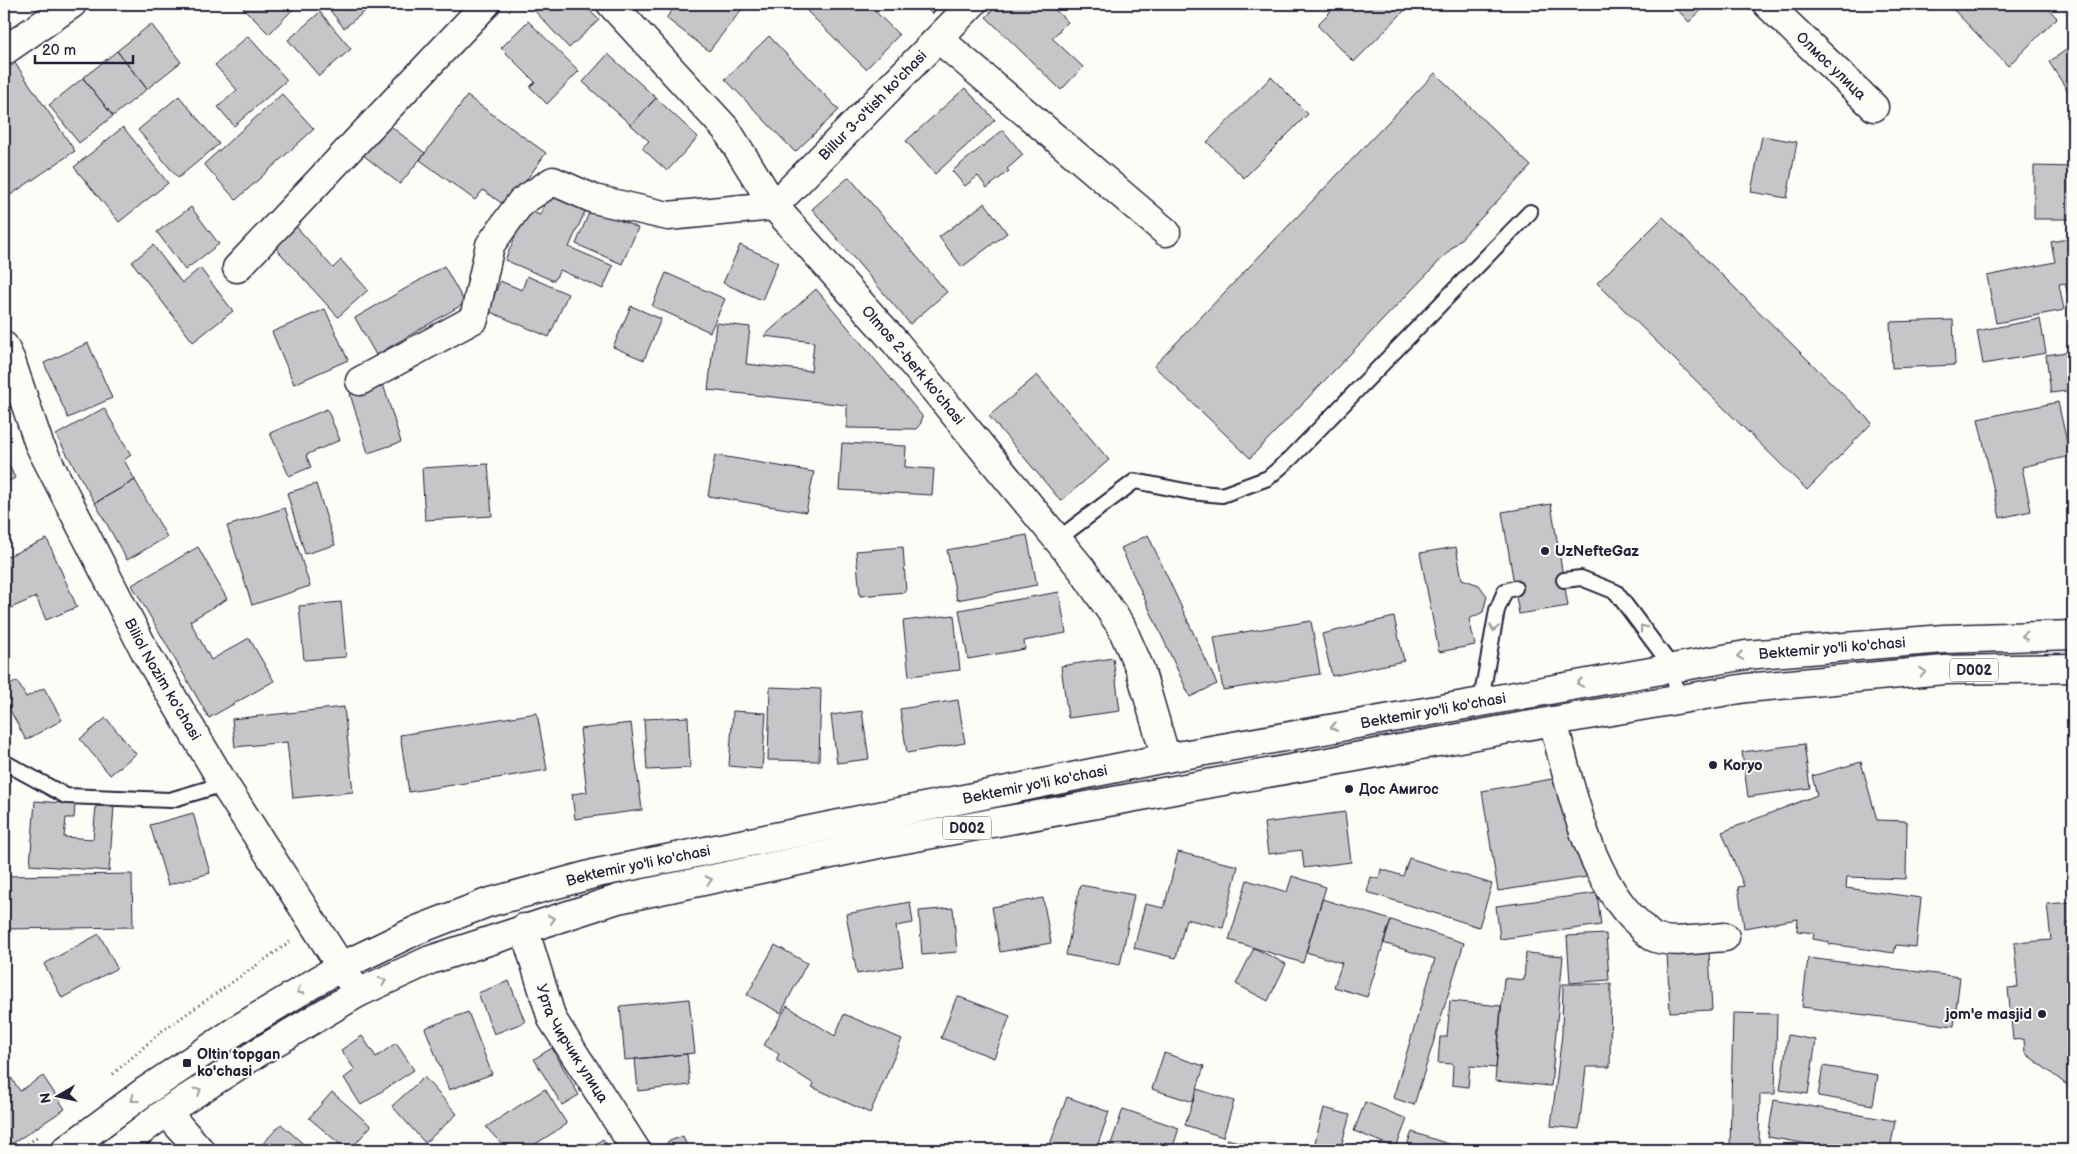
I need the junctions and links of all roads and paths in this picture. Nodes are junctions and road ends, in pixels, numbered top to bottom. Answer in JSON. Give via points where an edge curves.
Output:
{"nodes":[{"id":1,"x":72,"y":4,"type":"edge"},
{"id":2,"x":486,"y":4,"type":"edge"},
{"id":3,"x":611,"y":4,"type":"edge"},
{"id":4,"x":972,"y":4,"type":"edge"},
{"id":5,"x":1767,"y":4,"type":"edge"},
{"id":6,"x":939,"y":39,"type":"junction"},
{"id":7,"x":4,"y":51,"type":"edge"},
{"id":8,"x":1874,"y":107,"type":"dead end"},
{"id":9,"x":774,"y":206,"type":"junction"},
{"id":10,"x":1530,"y":212,"type":"dead end"},
{"id":11,"x":1166,"y":232,"type":"dead end"},
{"id":12,"x":237,"y":268,"type":"dead end"},
{"id":13,"x":4,"y":346,"type":"edge"},
{"id":14,"x":360,"y":381,"type":"dead end"},
{"id":15,"x":1058,"y":539,"type":"junction"},
{"id":16,"x":1564,"y":580,"type":"dead end"},
{"id":17,"x":1515,"y":588,"type":"dead end"},
{"id":18,"x":2073,"y":635,"type":"edge"},
{"id":19,"x":1672,"y":667,"type":"junction"},
{"id":20,"x":2073,"y":668,"type":"edge"},
{"id":21,"x":1481,"y":700,"type":"junction"},
{"id":22,"x":1678,"y":700,"type":"junction"},
{"id":23,"x":1553,"y":720,"type":"junction"},
{"id":24,"x":1166,"y":758,"type":"junction"},
{"id":25,"x":4,"y":762,"type":"edge"},
{"id":26,"x":224,"y":784,"type":"junction"},
{"id":27,"x":315,"y":925,"type":"junction"},
{"id":28,"x":524,"y":928,"type":"junction"},
{"id":29,"x":1725,"y":937,"type":"dead end"},
{"id":30,"x":342,"y":966,"type":"junction"},
{"id":31,"x":358,"y":993,"type":"junction"},
{"id":32,"x":110,"y":1076,"type":"dead end"},
{"id":33,"x":166,"y":1112,"type":"junction"},
{"id":34,"x":43,"y":1132,"type":"dead end"},
{"id":35,"x":20,"y":1150,"type":"edge"},
{"id":36,"x":66,"y":1150,"type":"edge"},
{"id":37,"x":116,"y":1150,"type":"edge"},
{"id":38,"x":200,"y":1150,"type":"edge"},
{"id":39,"x":636,"y":1150,"type":"edge"}],
"edges":[{"from":1,"to":7,"type":"main road"},
{"from":2,"to":12,"type":"main road"},
{"from":3,"to":9,"type":"main road","name":"Olmos 2-berk ko'chasi","via":[[726,129]]},
{"from":4,"to":6,"type":"main road","name":"Billur 3-o'tish ko'chasi"},
{"from":5,"to":8,"type":"main road","name":"Олмос улица"},
{"from":6,"to":9,"type":"main road","name":"Billur 3-o'tish ko'chasi"},
{"from":6,"to":11,"type":"main road"},
{"from":9,"to":14,"type":"main road","via":[[668,216],[594,200],[553,181],[521,202],[490,245],[474,318]]},
{"from":9,"to":15,"type":"main road","name":"Olmos 2-berk ko'chasi","via":[[896,343]]},
{"from":10,"to":15,"type":"lane","via":[[1268,478],[1222,495],[1135,481]]},
{"from":13,"to":26,"type":"main road","name":"Biliol Nozim ko'chasi","via":[[39,444],[86,538],[146,653]]},
{"from":15,"to":24,"type":"main road","name":"Olmos 2-berk ko'chasi","via":[[1121,626],[1140,669]]},
{"from":19,"to":16,"type":"lane","one_way":true,"via":[[1616,592],[1581,578]]},
{"from":17,"to":21,"type":"lane","one_way":true,"via":[[1505,591],[1497,610]]},
{"from":18,"to":19,"type":"main road","name":"Bektemir yo'li ko'chasi","number":"D002","one_way":true,"via":[[1944,638],[1746,655]]},
{"from":19,"to":21,"type":"main road","name":"Bektemir yo'li ko'chasi","number":"D002","one_way":true},
{"from":19,"to":22,"type":"lane"},
{"from":22,"to":20,"type":"main road","name":"Bektemir yo'li ko'chasi","number":"D002","one_way":true,"via":[[1746,688],[1944,670]]},
{"from":21,"to":24,"type":"main road","name":"Bektemir yo'li ko'chasi","number":"D002","one_way":true},
{"from":22,"to":23,"type":"main road","name":"Bektemir yo'li ko'chasi","number":"D002"},
{"from":28,"to":23,"type":"main road","name":"Bektemir yo'li ko'chasi","number":"D002","one_way":true,"via":[[618,899],[883,843]]},
{"from":23,"to":29,"type":"main road","via":[[1575,804],[1601,874],[1626,913],[1653,937],[1676,941]]},
{"from":24,"to":30,"type":"main road","name":"Bektemir yo'li ko'chasi","number":"D002","via":[[597,873],[487,903],[417,930]]},
{"from":25,"to":26,"type":"lane","via":[[66,796],[170,800]]},
{"from":26,"to":27,"type":"main road","name":"Biliol Nozim ko'chasi"},
{"from":27,"to":30,"type":"main road","name":"Biliol Nozim ko'chasi"},
{"from":27,"to":32,"type":"path","via":[[162,1031]]},
{"from":31,"to":28,"type":"main road","name":"Bektemir yo'li ko'chasi","number":"D002","one_way":true,"via":[[430,960]]},
{"from":28,"to":39,"type":"main road","name":"Урта Чирчик улица","via":[[552,1019]]},
{"from":30,"to":31,"type":"main road","name":"Biliol Nozim ko'chasi"},
{"from":30,"to":36,"type":"main road","name":"Bektemir yo'li ko'chasi","number":"D002","one_way":true,"via":[[243,1026],[144,1092]]},
{"from":33,"to":31,"type":"main road","name":"Bektemir yo'li ko'chasi","number":"D002","one_way":true},
{"from":33,"to":37,"type":"main road","name":"Bektemir yo'li ko'chasi","number":"D002"},
{"from":33,"to":38,"type":"main road"},
{"from":34,"to":35,"type":"path"}]}
